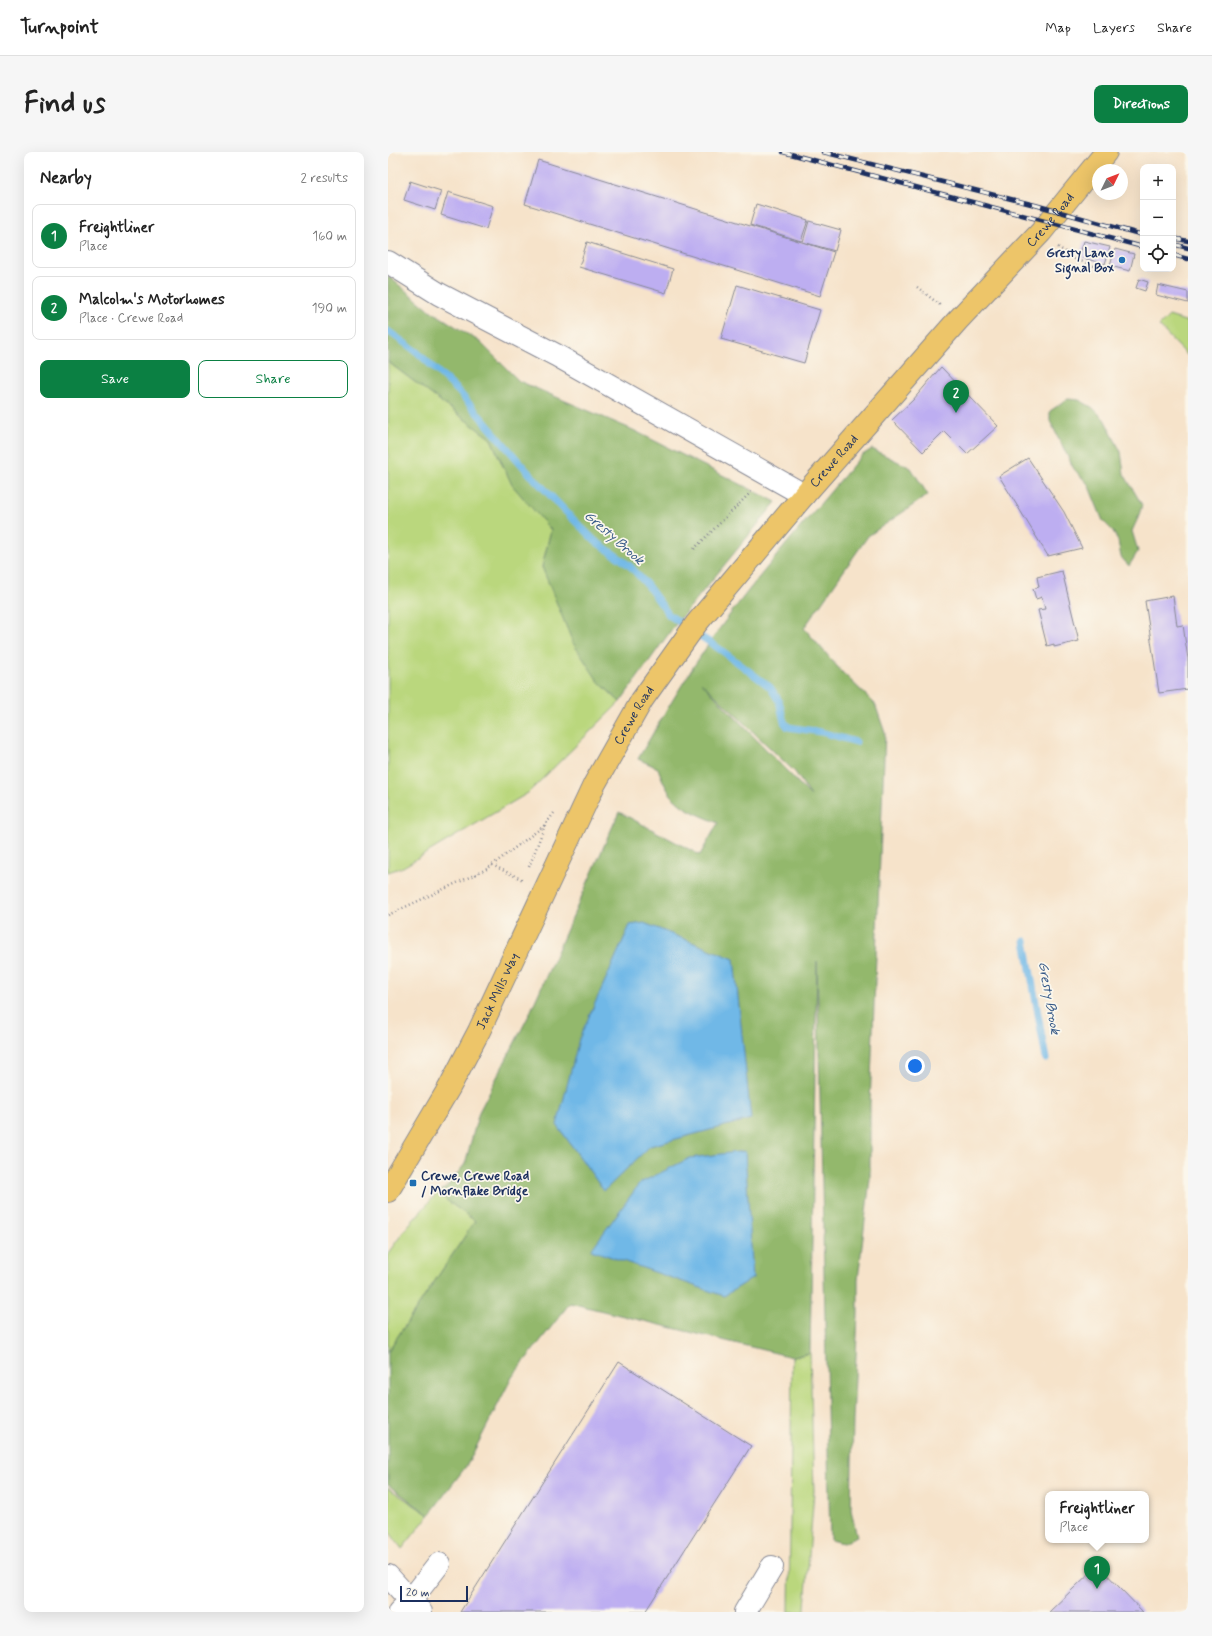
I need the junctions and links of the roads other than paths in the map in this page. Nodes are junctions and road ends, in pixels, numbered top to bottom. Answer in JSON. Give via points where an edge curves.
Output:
{"nodes":[{"id":1,"x":1106,"y":152,"type":"edge"},
{"id":2,"x":388,"y":262,"type":"edge"},
{"id":3,"x":804,"y":495,"type":"junction"},
{"id":4,"x":594,"y":785,"type":"joint"},
{"id":5,"x":388,"y":1191,"type":"edge"},
{"id":6,"x":439,"y":1564,"type":"dead end"},
{"id":7,"x":772,"y":1567,"type":"dead end"},
{"id":8,"x":388,"y":1576,"type":"edge"},
{"id":9,"x":410,"y":1608,"type":"edge"},
{"id":10,"x":745,"y":1612,"type":"edge"}],
"edges":[{"from":1,"to":3,"type":"main road","name":"Crewe Road","via":[[1041,232],[957,321]]},
{"from":2,"to":3,"type":"lane","via":[[439,294],[542,347]]},
{"from":3,"to":4,"type":"main road","name":"Crewe Road","via":[[691,630],[642,700]]},
{"from":4,"to":5,"type":"main road","name":"Jack Mills Way","via":[[479,1031],[449,1088]]},
{"from":6,"to":9,"type":"lane"},
{"from":7,"to":10,"type":"lane"},
{"from":8,"to":9,"type":"lane"}]}
